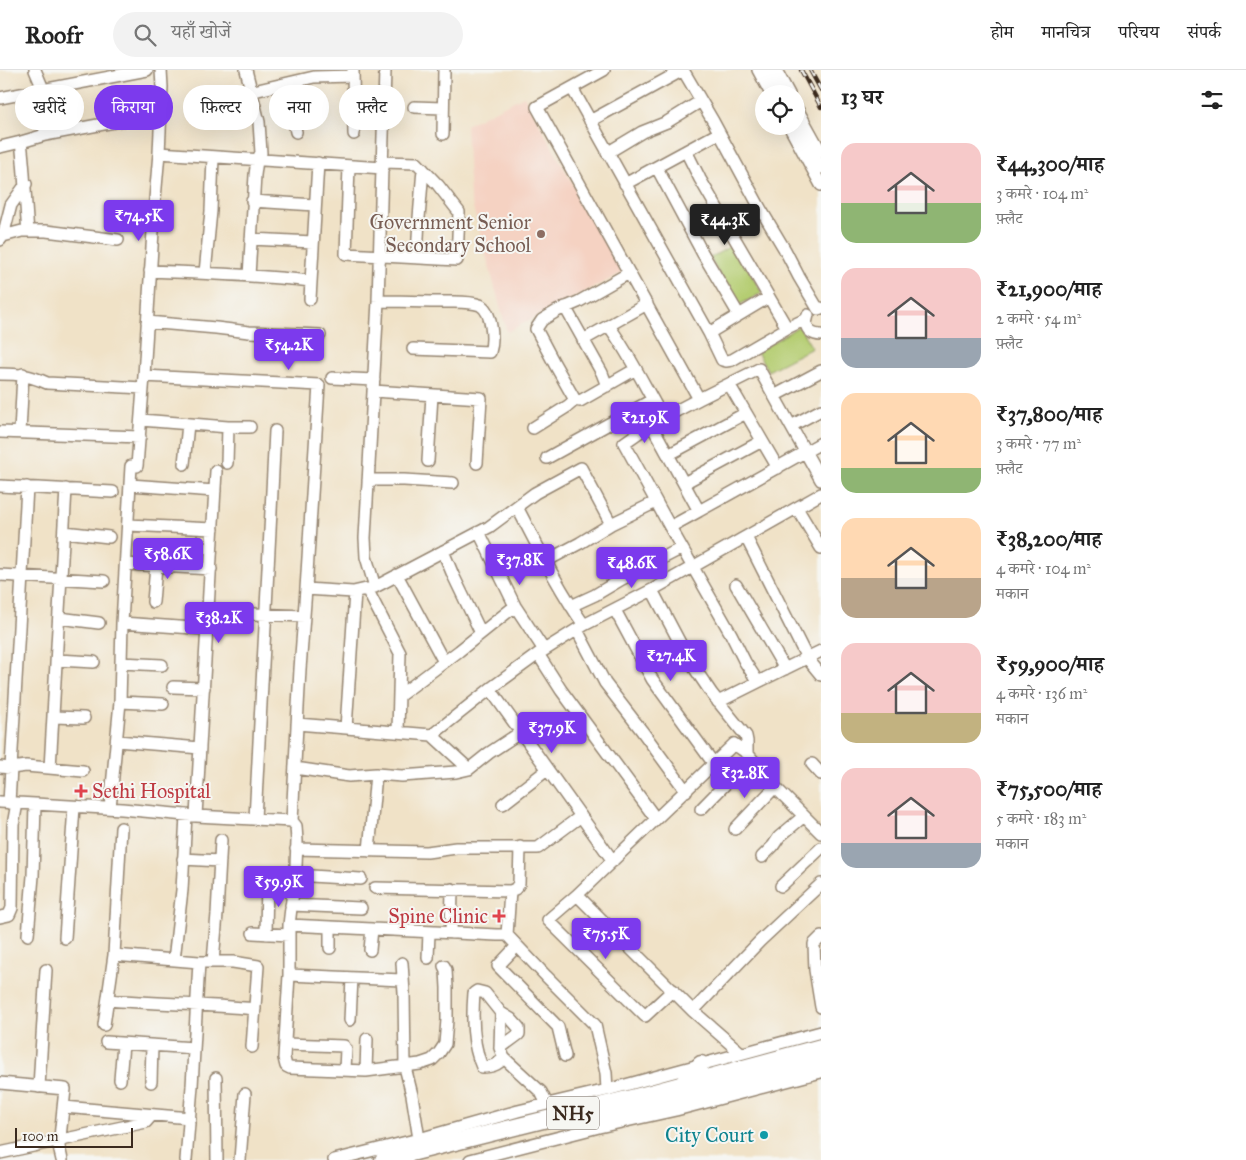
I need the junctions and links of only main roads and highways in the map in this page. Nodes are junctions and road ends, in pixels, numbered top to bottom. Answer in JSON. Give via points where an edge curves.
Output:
{"nodes":[{"id":1,"x":821,"y":1047,"type":"edge"},
{"id":2,"x":821,"y":1062,"type":"edge"},
{"id":3,"x":701,"y":1064,"type":"road end"},
{"id":4,"x":745,"y":1067,"type":"junction"},
{"id":5,"x":682,"y":1084,"type":"junction"},
{"id":6,"x":619,"y":1113,"type":"junction"},
{"id":7,"x":600,"y":1127,"type":"road end"},
{"id":8,"x":384,"y":1160,"type":"edge"},
{"id":9,"x":423,"y":1160,"type":"edge"}],
"edges":[{"from":1,"to":4,"type":"highway","number":"NH5"},
{"from":2,"to":4,"type":"highway","number":"NH5"},
{"from":3,"to":5,"type":"highway"},
{"from":4,"to":5,"type":"highway","number":"NH5"},
{"from":4,"to":6,"type":"highway","number":"NH5"},
{"from":5,"to":8,"type":"highway","number":"NH5"},
{"from":6,"to":7,"type":"highway"},
{"from":6,"to":9,"type":"highway","number":"NH5"}]}
